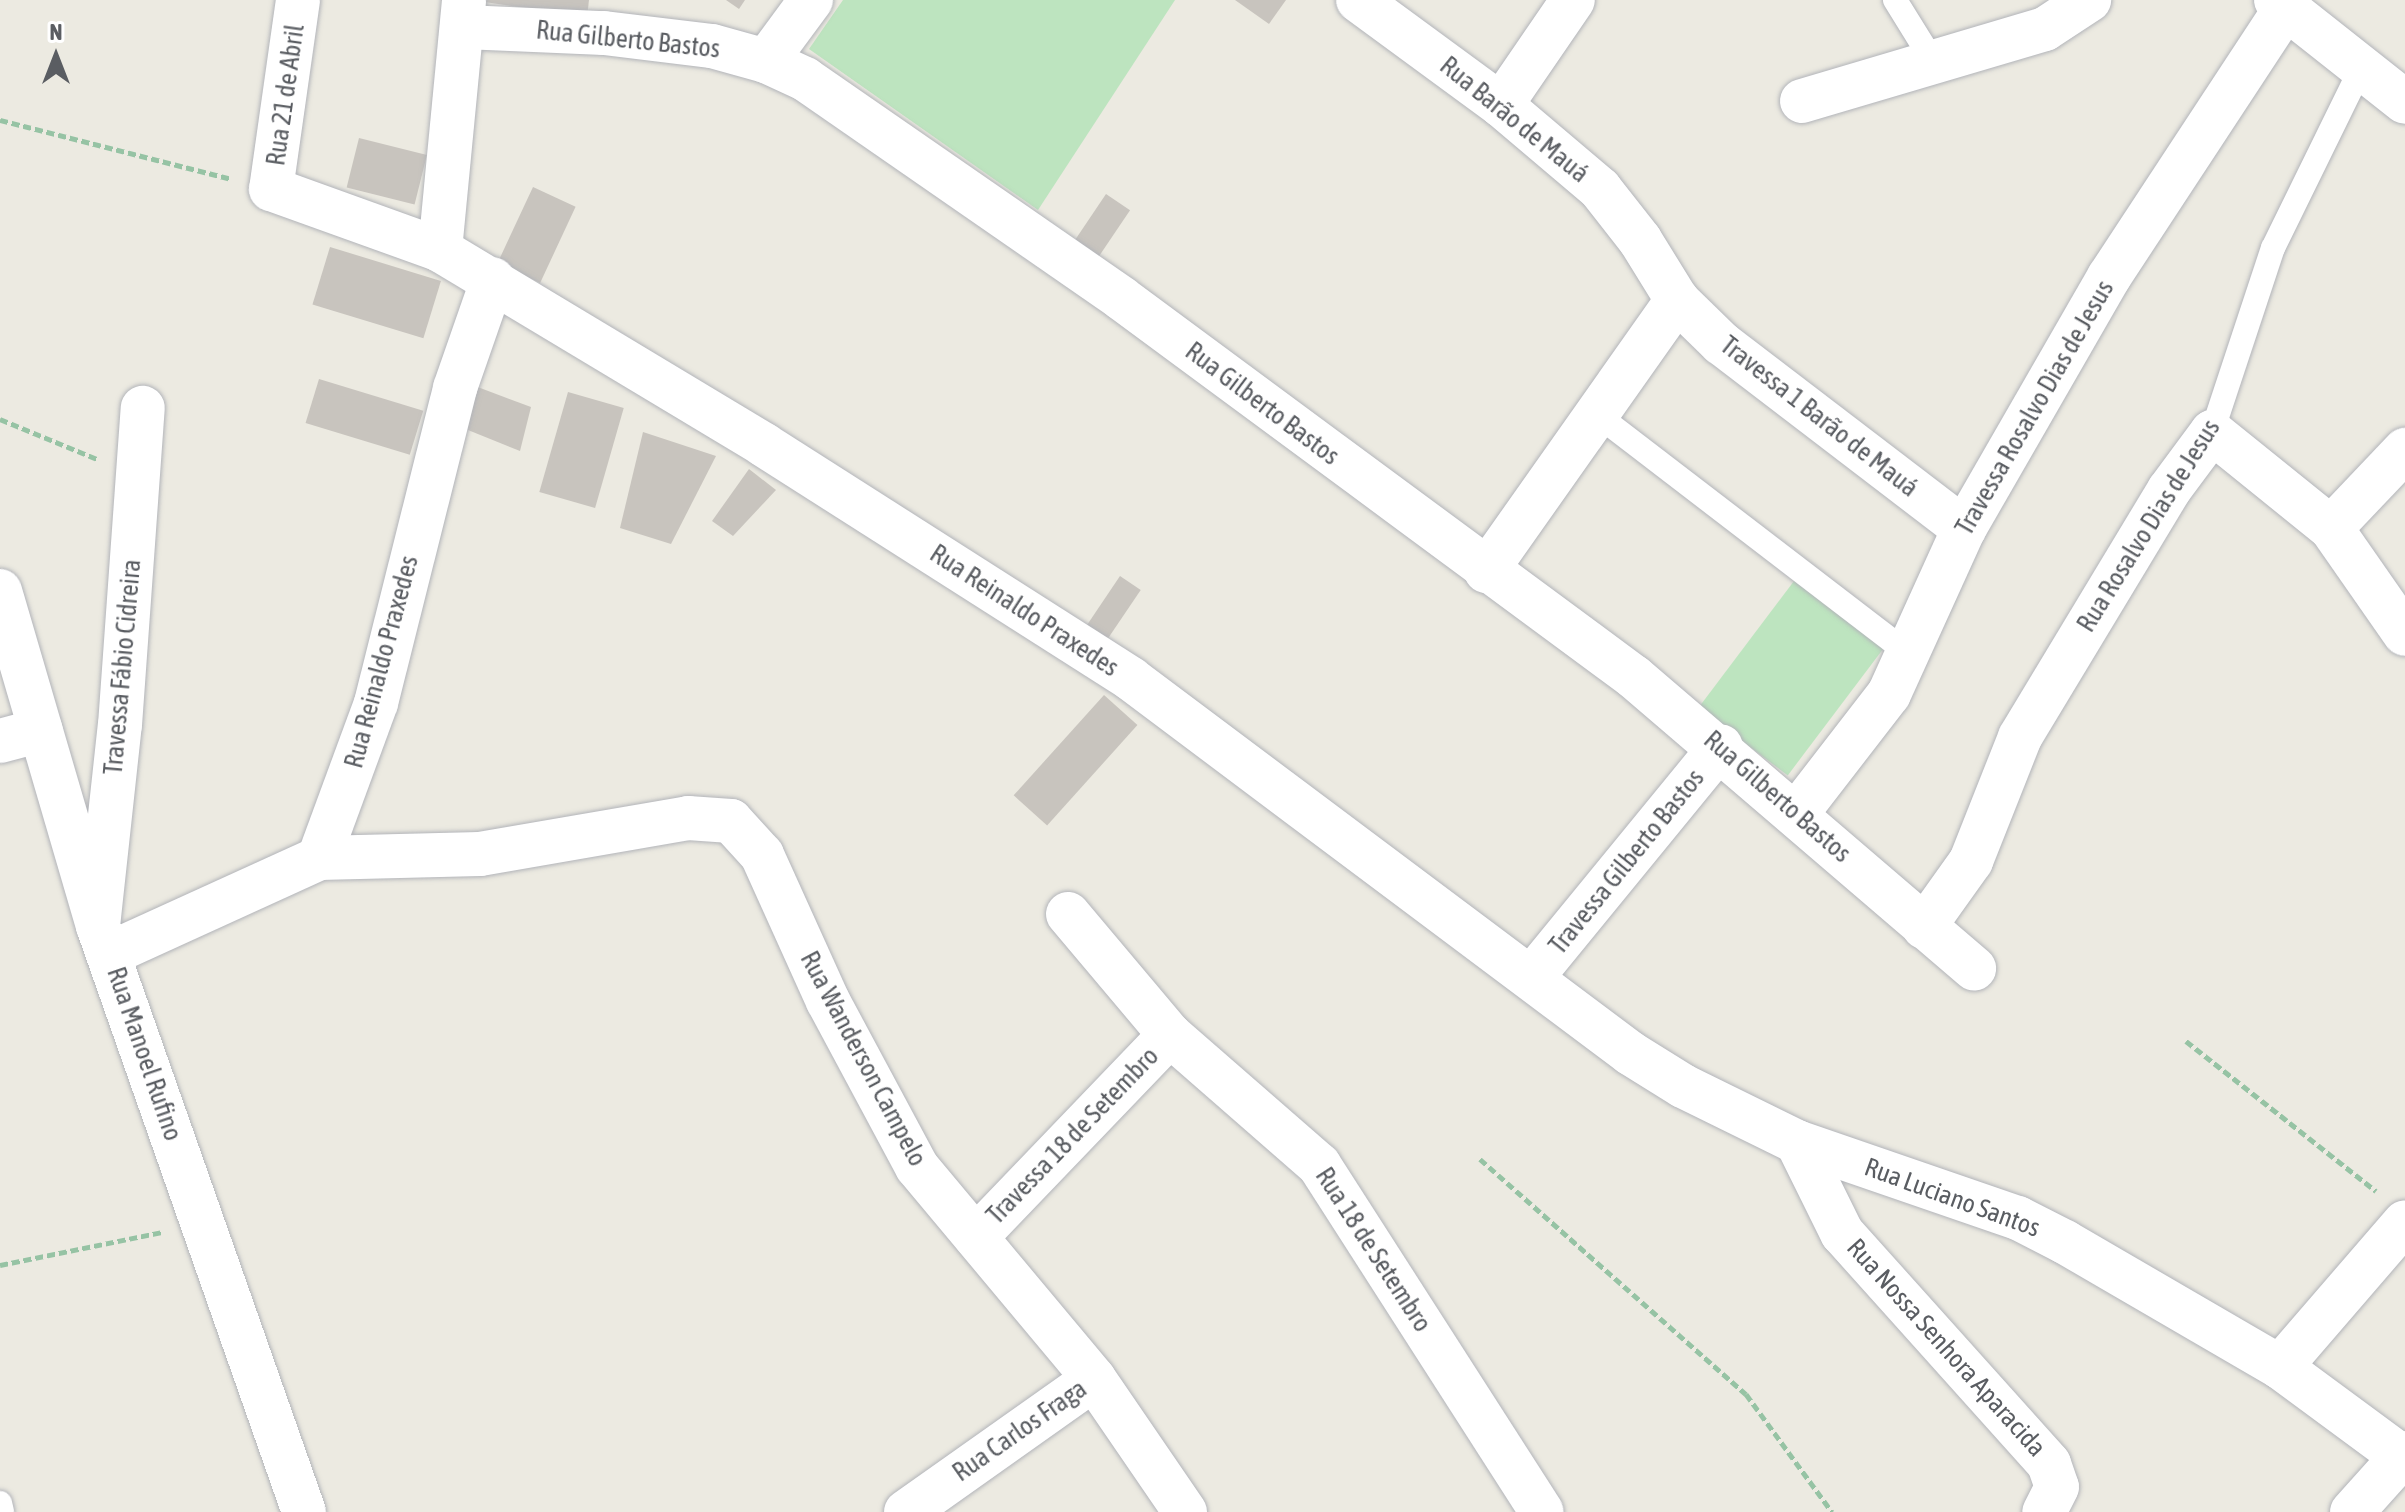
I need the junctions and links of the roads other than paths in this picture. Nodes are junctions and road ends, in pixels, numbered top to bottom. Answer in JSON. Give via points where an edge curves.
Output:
{"nodes":[{"id":1,"x":298,"y":0,"type":"edge"},
{"id":2,"x":811,"y":0,"type":"edge"},
{"id":3,"x":1358,"y":0,"type":"edge"},
{"id":4,"x":1573,"y":0,"type":"edge"},
{"id":5,"x":1895,"y":0,"type":"edge"},
{"id":6,"x":2089,"y":0,"type":"edge"},
{"id":7,"x":2281,"y":4,"type":"edge"},
{"id":8,"x":464,"y":14,"type":"edge"},
{"id":9,"x":605,"y":17,"type":"edge"},
{"id":10,"x":766,"y":61,"type":"junction"},
{"id":11,"x":1934,"y":63,"type":"junction"},
{"id":12,"x":2362,"y":66,"type":"junction"},
{"id":13,"x":1802,"y":101,"type":"dead end"},
{"id":14,"x":2405,"y":102,"type":"edge"},
{"id":15,"x":1501,"y":105,"type":"junction"},
{"id":16,"x":271,"y":189,"type":"joint"},
{"id":17,"x":440,"y":250,"type":"junction"},
{"id":18,"x":493,"y":279,"type":"junction"},
{"id":19,"x":1677,"y":300,"type":"junction"},
{"id":20,"x":143,"y":408,"type":"dead end"},
{"id":21,"x":1595,"y":413,"type":"junction"},
{"id":22,"x":2212,"y":432,"type":"junction"},
{"id":23,"x":2405,"y":450,"type":"edge"},
{"id":24,"x":2331,"y":528,"type":"junction"},
{"id":25,"x":1964,"y":529,"type":"junction"},
{"id":26,"x":1486,"y":571,"type":"junction"},
{"id":27,"x":0,"y":591,"type":"edge"},
{"id":28,"x":2405,"y":634,"type":"edge"},
{"id":29,"x":1909,"y":654,"type":"junction"},
{"id":30,"x":41,"y":730,"type":"junction"},
{"id":31,"x":0,"y":741,"type":"edge"},
{"id":32,"x":1721,"y":746,"type":"junction"},
{"id":33,"x":1797,"y":813,"type":"junction"},
{"id":34,"x":319,"y":858,"type":"junction"},
{"id":35,"x":1068,"y":914,"type":"dead end"},
{"id":36,"x":1924,"y":927,"type":"junction"},
{"id":37,"x":104,"y":940,"type":"junction"},
{"id":38,"x":1974,"y":968,"type":"dead end"},
{"id":39,"x":1532,"y":977,"type":"junction"},
{"id":40,"x":1170,"y":1035,"type":"junction"},
{"id":41,"x":1797,"y":1142,"type":"junction"},
{"id":42,"x":2393,"y":1208,"type":"edge"},
{"id":43,"x":976,"y":1237,"type":"junction"},
{"id":44,"x":2280,"y":1367,"type":"junction"},
{"id":45,"x":1094,"y":1379,"type":"junction"},
{"id":46,"x":2404,"y":1456,"type":"edge"},
{"id":47,"x":0,"y":1503,"type":"edge"},
{"id":48,"x":2,"y":1512,"type":"edge"},
{"id":49,"x":304,"y":1512,"type":"edge"},
{"id":50,"x":906,"y":1512,"type":"edge"},
{"id":51,"x":1185,"y":1512,"type":"edge"},
{"id":52,"x":1542,"y":1512,"type":"edge"},
{"id":53,"x":2044,"y":1512,"type":"edge"},
{"id":54,"x":2352,"y":1512,"type":"edge"}],
"edges":[{"from":1,"to":16,"type":"street","name":"Rua 21 de Abril"},
{"from":2,"to":10,"type":"street"},
{"from":3,"to":15,"type":"street","name":"Rua Barão de Mauá"},
{"from":4,"to":15,"type":"street"},
{"from":5,"to":11,"type":"lane"},
{"from":6,"to":11,"type":"street","via":[[2045,29]]},
{"from":7,"to":12,"type":"street"},
{"from":7,"to":25,"type":"street","name":"Travessa Rosalvo Dias de Jesus","via":[[2109,277]]},
{"from":8,"to":9,"type":"street","name":"Rua Gilberto Bastos"},
{"from":8,"to":17,"type":"street"},
{"from":9,"to":10,"type":"street","name":"Rua Gilberto Bastos"},
{"from":10,"to":26,"type":"street","name":"Rua Gilberto Bastos","via":[[860,114],[1121,298]]},
{"from":11,"to":13,"type":"street"},
{"from":12,"to":14,"type":"street"},
{"from":12,"to":22,"type":"lane","name":"Rua Rosalvo Dias de Jesus","via":[[2273,248]]},
{"from":15,"to":19,"type":"street","name":"Rua Barão de Mauá","via":[[1600,189]]},
{"from":16,"to":17,"type":"street","name":"Rua Reinaldo Praxedes"},
{"from":17,"to":18,"type":"street","name":"Rua Reinaldo Praxedes"},
{"from":18,"to":34,"type":"street","name":"Rua Reinaldo Praxedes","via":[[455,388],[376,703]]},
{"from":18,"to":39,"type":"street","name":"Rua Reinaldo Praxedes","via":[[1131,679]]},
{"from":19,"to":21,"type":"street"},
{"from":19,"to":25,"type":"street","name":"Travessa 1 Barão de Mauá","via":[[1721,343]]},
{"from":20,"to":37,"type":"street","name":"Travessa Fábio Cidreira"},
{"from":21,"to":26,"type":"street"},
{"from":21,"to":29,"type":"lane"},
{"from":22,"to":24,"type":"street"},
{"from":22,"to":36,"type":"street","name":"Rua Rosalvo Dias de Jesus","via":[[2169,490],[2020,737],[1971,861]]},
{"from":23,"to":24,"type":"street"},
{"from":24,"to":28,"type":"street"},
{"from":25,"to":29,"type":"street","name":"Travessa Rosalvo Dias de Jesus"},
{"from":26,"to":32,"type":"street","name":"Rua Gilberto Bastos"},
{"from":27,"to":30,"type":"street","name":"Rua Manoel Rufino"},
{"from":29,"to":33,"type":"street","name":"Travessa Rosalvo Dias de Jesus","via":[[1863,734]]},
{"from":30,"to":31,"type":"street"},
{"from":30,"to":37,"type":"street","name":"Rua Manoel Rufino"},
{"from":32,"to":33,"type":"street","name":"Rua Gilberto Bastos"},
{"from":32,"to":39,"type":"street","name":"Travessa Gilberto Bastos"},
{"from":33,"to":36,"type":"street","name":"Rua Gilberto Bastos"},
{"from":34,"to":37,"type":"street"},
{"from":34,"to":43,"type":"street","name":"Rua Wanderson Campelo","via":[[480,854],[688,818],[731,821],[762,855],[828,1001],[917,1167]]},
{"from":35,"to":40,"type":"street","name":"Rua 18 de Setembro"},
{"from":36,"to":38,"type":"street","name":"Rua Gilberto Bastos"},
{"from":37,"to":49,"type":"street","name":"Rua Manoel Rufino"},
{"from":39,"to":41,"type":"street","name":"Rua Luciano Santos","via":[[1656,1070]]},
{"from":40,"to":43,"type":"street","name":"Travessa 18 de Setembro"},
{"from":40,"to":52,"type":"street","name":"Rua 18 de Setembro","via":[[1319,1165]]},
{"from":41,"to":44,"type":"street","name":"Rua Luciano Santos","via":[[2018,1218]]},
{"from":41,"to":53,"type":"street","name":"Rua Nossa Senhora Aparacida","via":[[1851,1243],[2049,1464],[2057,1487]]},
{"from":42,"to":44,"type":"street"},
{"from":43,"to":45,"type":"street","name":"Rua Wanderson Campelo"},
{"from":44,"to":46,"type":"street","name":"Rua Luciano Santos"},
{"from":45,"to":50,"type":"street","name":"Rua Carlos Fraga"},
{"from":45,"to":51,"type":"street","name":"Rua Wanderson Campelo"},
{"from":46,"to":54,"type":"street"},
{"from":47,"to":48,"type":"lane"}]}
